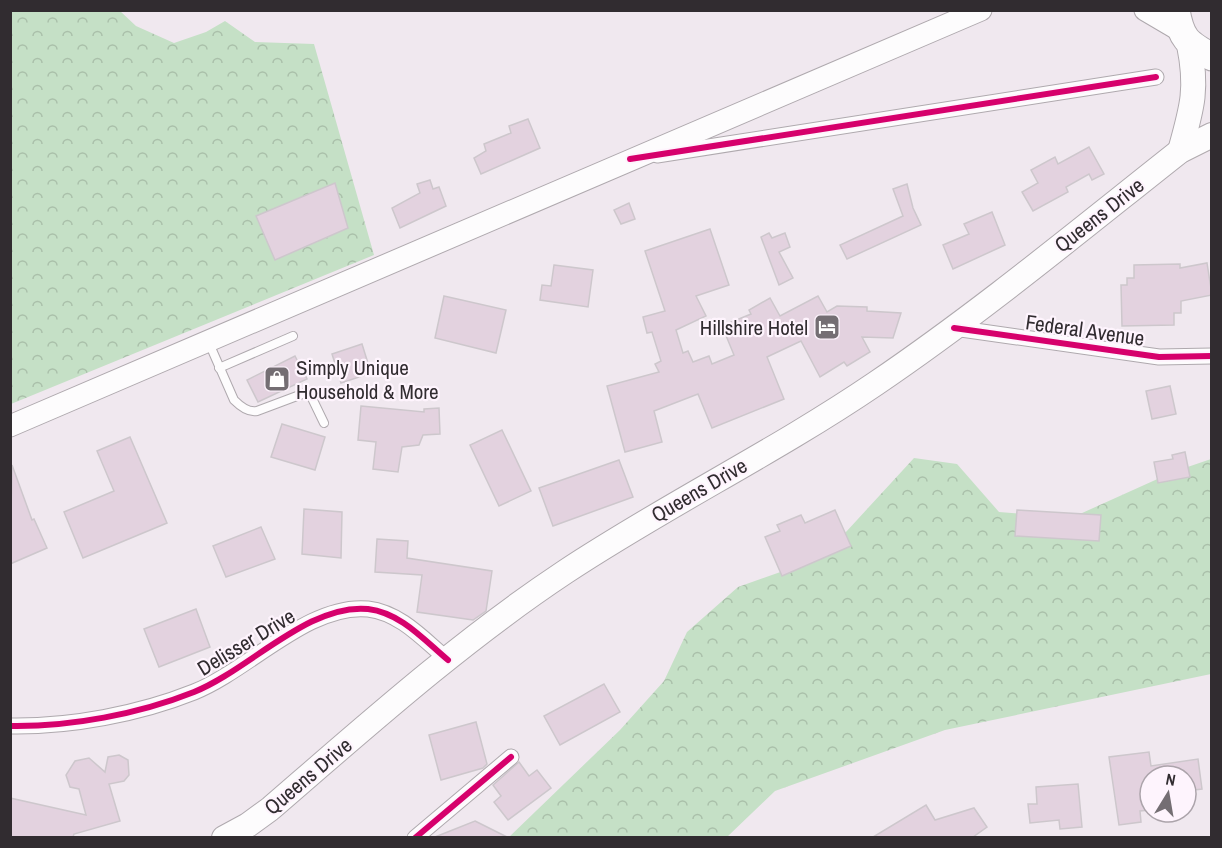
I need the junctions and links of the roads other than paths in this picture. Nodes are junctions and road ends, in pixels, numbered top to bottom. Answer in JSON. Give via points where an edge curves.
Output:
{"nodes":[{"id":1,"x":981,"y":10,"type":"edge"},
{"id":2,"x":1145,"y":10,"type":"edge"},
{"id":3,"x":1189,"y":35,"type":"edge"},
{"id":4,"x":1156,"y":77,"type":"dead end"},
{"id":5,"x":1212,"y":135,"type":"edge"},
{"id":6,"x":1180,"y":151,"type":"junction"},
{"id":7,"x":630,"y":159,"type":"junction"},
{"id":8,"x":954,"y":328,"type":"junction"},
{"id":9,"x":293,"y":336,"type":"dead end"},
{"id":10,"x":208,"y":343,"type":"junction"},
{"id":11,"x":1212,"y":356,"type":"edge"},
{"id":12,"x":219,"y":368,"type":"junction"},
{"id":13,"x":324,"y":423,"type":"dead end"},
{"id":14,"x":10,"y":426,"type":"edge"},
{"id":15,"x":448,"y":660,"type":"junction"},
{"id":16,"x":10,"y":726,"type":"edge"},
{"id":17,"x":511,"y":757,"type":"dead end"},
{"id":18,"x":224,"y":837,"type":"edge"},
{"id":19,"x":415,"y":837,"type":"edge"}],
"edges":[{"from":1,"to":7,"type":"main road"},
{"from":2,"to":3,"type":"main road"},
{"from":3,"to":6,"type":"main road","via":[[1194,103]]},
{"from":4,"to":7,"type":"street"},
{"from":5,"to":6,"type":"main road","name":"Queens Drive"},
{"from":6,"to":8,"type":"main road","name":"Queens Drive"},
{"from":7,"to":10,"type":"main road"},
{"from":8,"to":11,"type":"street","name":"Federal Avenue","via":[[1159,357]]},
{"from":8,"to":15,"type":"main road","name":"Queens Drive","via":[[873,385],[566,571],[505,613]]},
{"from":9,"to":12,"type":"lane"},
{"from":10,"to":12,"type":"lane"},
{"from":10,"to":14,"type":"main road"},
{"from":12,"to":13,"type":"lane","via":[[234,400],[245,409],[257,411],[305,393],[310,394]]},
{"from":15,"to":16,"type":"street","name":"Delisser Drive","via":[[402,621],[382,612],[335,611],[295,631],[231,674],[178,698],[104,716]]},
{"from":15,"to":18,"type":"main road","name":"Queens Drive","via":[[270,809]]},
{"from":17,"to":19,"type":"street"}]}
